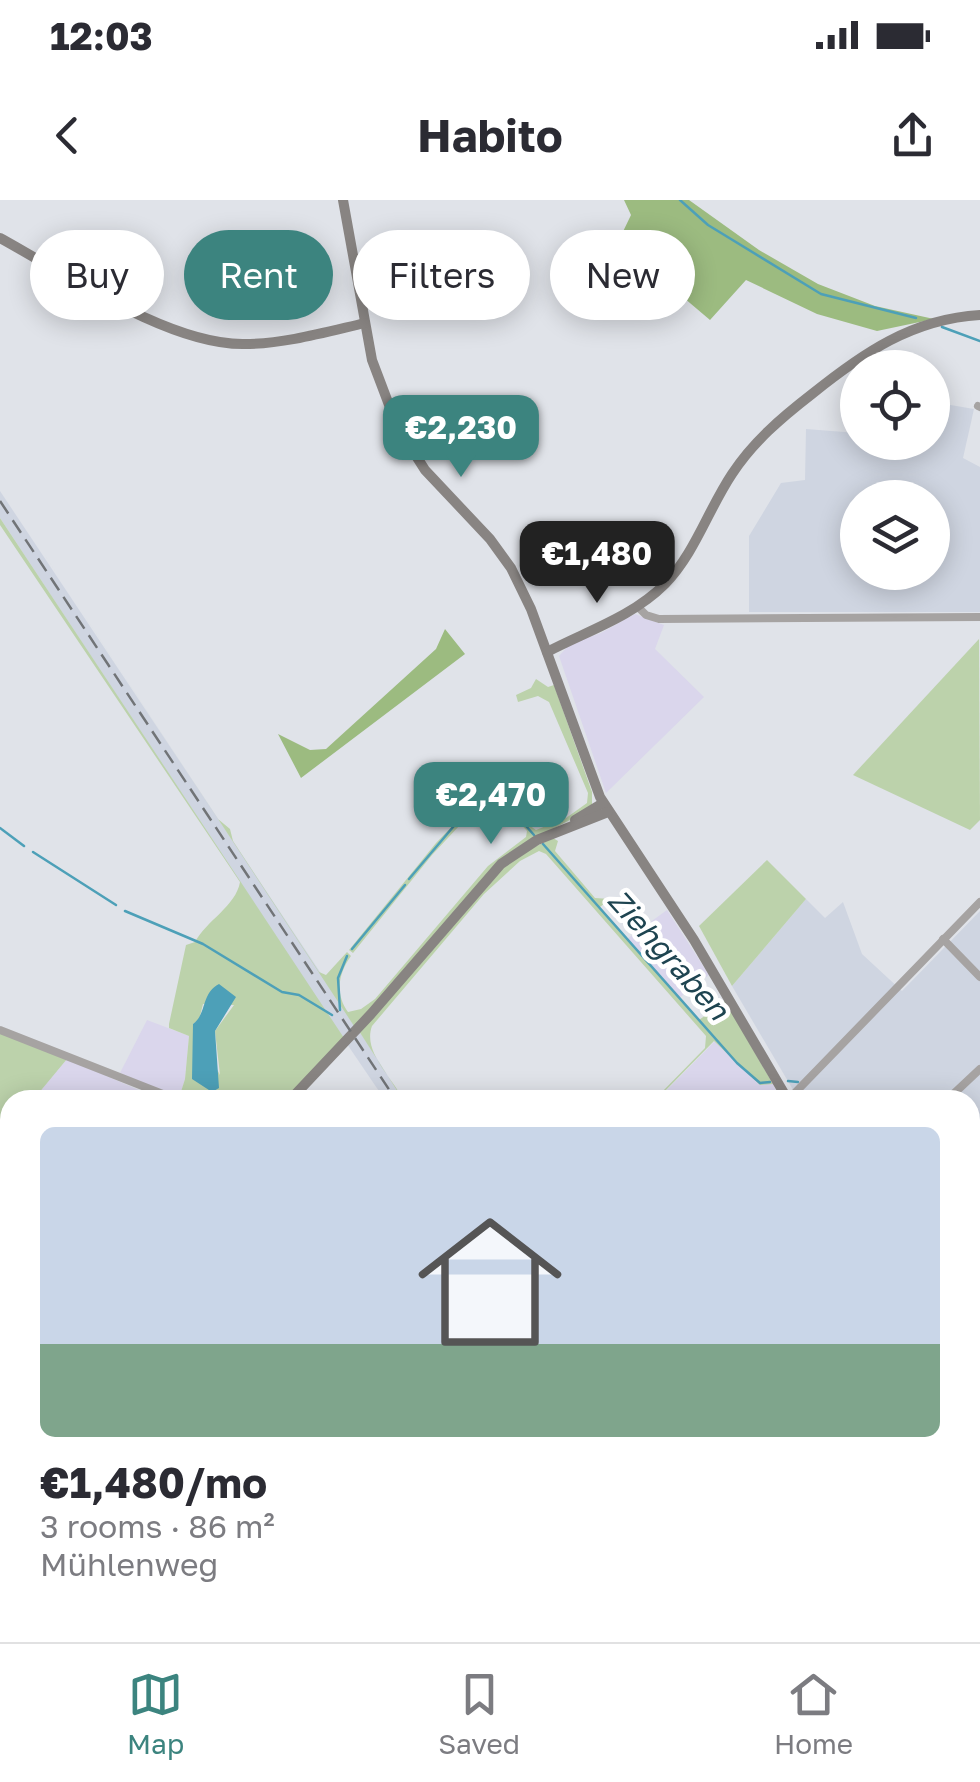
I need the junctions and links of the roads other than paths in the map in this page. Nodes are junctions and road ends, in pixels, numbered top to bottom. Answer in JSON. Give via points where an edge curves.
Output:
{"nodes":[{"id":1,"x":344,"y":204,"type":"edge"},
{"id":2,"x":0,"y":238,"type":"edge"},
{"id":3,"x":980,"y":315,"type":"edge"},
{"id":4,"x":365,"y":323,"type":"junction"},
{"id":5,"x":638,"y":607,"type":"junction"},
{"id":6,"x":980,"y":618,"type":"edge"},
{"id":7,"x":545,"y":646,"type":"junction"},
{"id":8,"x":605,"y":807,"type":"junction"},
{"id":9,"x":980,"y":902,"type":"edge"},
{"id":10,"x":944,"y":940,"type":"junction"},
{"id":11,"x":980,"y":977,"type":"edge"},
{"id":12,"x":0,"y":1030,"type":"edge"},
{"id":13,"x":980,"y":1069,"type":"edge"},
{"id":14,"x":153,"y":1090,"type":"edge"},
{"id":15,"x":299,"y":1090,"type":"edge"},
{"id":16,"x":782,"y":1090,"type":"edge"},
{"id":17,"x":798,"y":1090,"type":"edge"},
{"id":18,"x":958,"y":1090,"type":"edge"}],
"edges":[{"from":1,"to":4,"type":"main road"},
{"from":2,"to":4,"type":"main road","via":[[142,316],[203,340],[272,342]]},
{"from":3,"to":5,"type":"main road","via":[[929,323],[888,339],[776,424],[729,478],[679,567]]},
{"from":4,"to":7,"type":"main road","via":[[396,426],[425,470],[506,559]]},
{"from":5,"to":6,"type":"street","via":[[660,619]]},
{"from":5,"to":7,"type":"main road"},
{"from":7,"to":8,"type":"main road"},
{"from":8,"to":15,"type":"main road","via":[[529,844],[490,875]]},
{"from":8,"to":16,"type":"main road"},
{"from":9,"to":10,"type":"street"},
{"from":10,"to":11,"type":"street"},
{"from":10,"to":17,"type":"street"},
{"from":12,"to":14,"type":"street"},
{"from":13,"to":18,"type":"street"}]}
